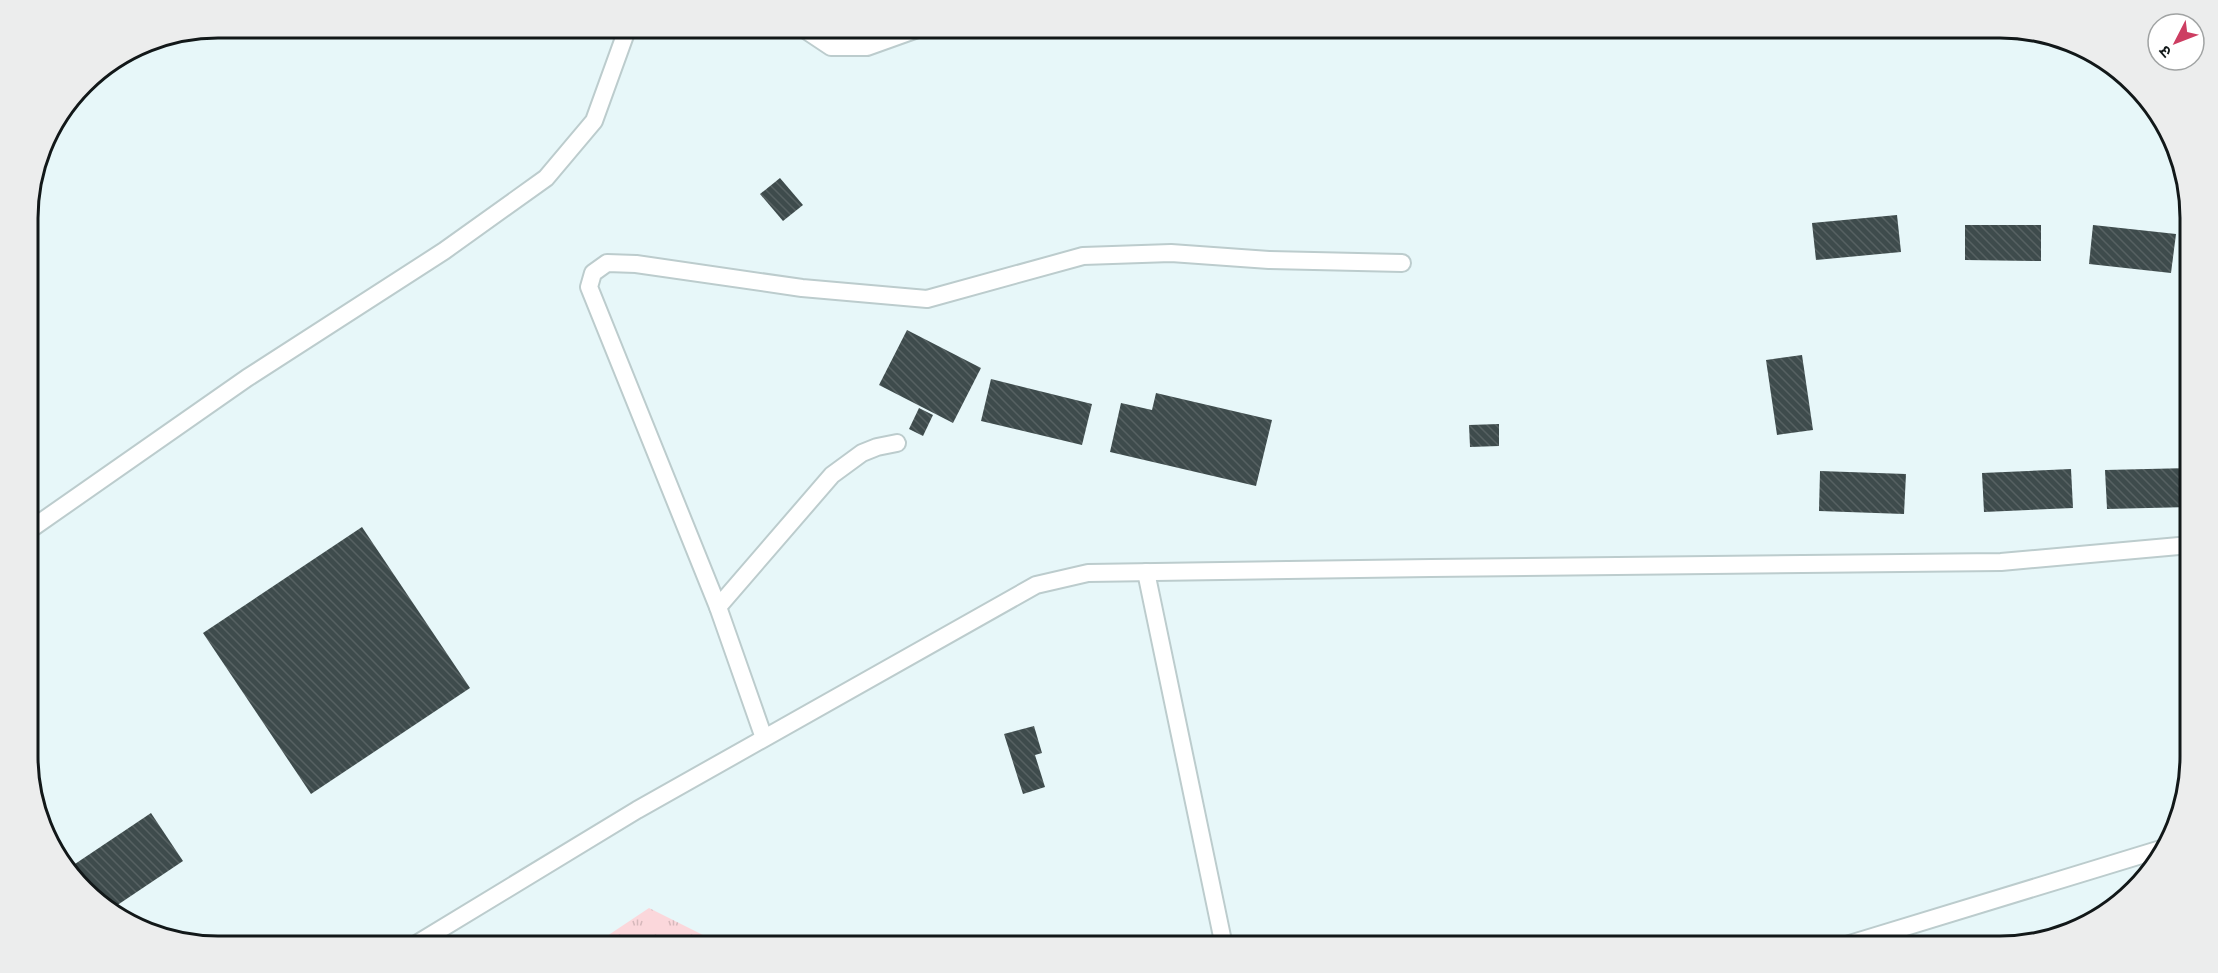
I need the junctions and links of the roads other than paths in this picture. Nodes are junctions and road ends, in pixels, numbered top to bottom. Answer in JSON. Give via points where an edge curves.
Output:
{"nodes":[{"id":1,"x":624,"y":38,"type":"edge"},
{"id":2,"x":818,"y":38,"type":"edge"},
{"id":3,"x":892,"y":38,"type":"edge"},
{"id":4,"x":1402,"y":263,"type":"dead end"},
{"id":5,"x":897,"y":443,"type":"dead end"},
{"id":6,"x":38,"y":524,"type":"edge"},
{"id":7,"x":2180,"y":546,"type":"edge"},
{"id":8,"x":1146,"y":572,"type":"junction"},
{"id":9,"x":718,"y":607,"type":"junction"},
{"id":10,"x":764,"y":738,"type":"junction"},
{"id":11,"x":2152,"y":852,"type":"edge"},
{"id":12,"x":1222,"y":935,"type":"edge"},
{"id":13,"x":1879,"y":935,"type":"edge"},
{"id":14,"x":430,"y":936,"type":"edge"}],
"edges":[{"from":1,"to":6,"type":"lane","via":[[594,121],[546,178],[444,251],[247,378]]},
{"from":2,"to":3,"type":"lane","via":[[831,46],[867,47]]},
{"from":4,"to":9,"type":"lane","via":[[1171,253],[1083,256],[927,299],[802,288],[608,263],[593,273],[589,287]]},
{"from":5,"to":9,"type":"lane","via":[[862,453],[832,475]]},
{"from":7,"to":8,"type":"lane","via":[[2001,562]]},
{"from":8,"to":10,"type":"lane","via":[[1088,573],[1036,585]]},
{"from":8,"to":12,"type":"lane"},
{"from":9,"to":10,"type":"lane"},
{"from":10,"to":14,"type":"lane"},
{"from":11,"to":13,"type":"lane"}]}
